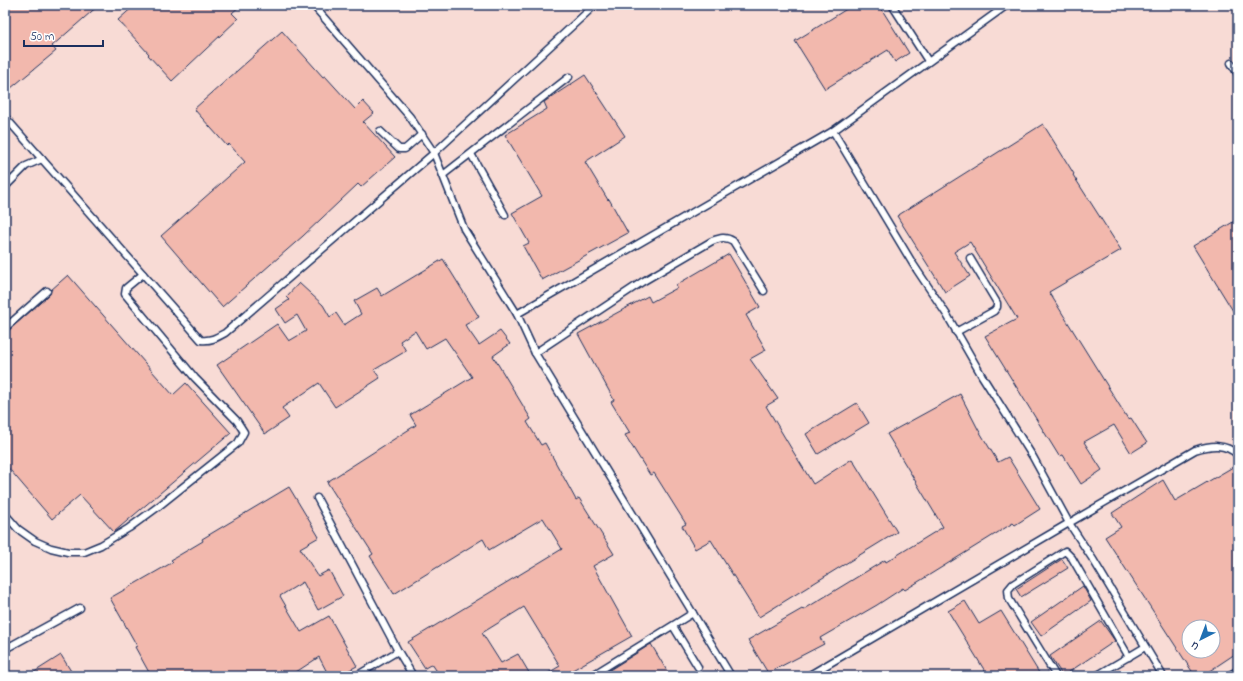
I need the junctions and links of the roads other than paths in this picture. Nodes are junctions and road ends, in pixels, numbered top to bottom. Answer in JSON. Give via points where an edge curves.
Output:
{"nodes":[{"id":1,"x":313,"y":5,"type":"edge"},
{"id":2,"x":596,"y":5,"type":"edge"},
{"id":3,"x":892,"y":5,"type":"edge"},
{"id":4,"x":1007,"y":5,"type":"edge"},
{"id":5,"x":928,"y":61,"type":"junction"},
{"id":6,"x":1231,"y":63,"type":"dead end"},
{"id":7,"x":1238,"y":74,"type":"edge"},
{"id":8,"x":569,"y":77,"type":"dead end"},
{"id":9,"x":5,"y":117,"type":"edge"},
{"id":10,"x":380,"y":131,"type":"dead end"},
{"id":11,"x":833,"y":131,"type":"junction"},
{"id":12,"x":422,"y":134,"type":"junction"},
{"id":13,"x":434,"y":153,"type":"junction"},
{"id":14,"x":471,"y":154,"type":"junction"},
{"id":15,"x":42,"y":159,"type":"junction"},
{"id":16,"x":443,"y":175,"type":"junction"},
{"id":17,"x":5,"y":187,"type":"edge"},
{"id":18,"x":505,"y":215,"type":"dead end"},
{"id":19,"x":970,"y":258,"type":"dead end"},
{"id":20,"x":143,"y":274,"type":"junction"},
{"id":21,"x":48,"y":291,"type":"dead end"},
{"id":22,"x":764,"y":291,"type":"dead end"},
{"id":23,"x":517,"y":314,"type":"junction"},
{"id":24,"x":5,"y":328,"type":"edge"},
{"id":25,"x":956,"y":332,"type":"junction"},
{"id":26,"x":535,"y":353,"type":"junction"},
{"id":27,"x":1238,"y":455,"type":"edge"},
{"id":28,"x":317,"y":498,"type":"dead end"},
{"id":29,"x":5,"y":514,"type":"edge"},
{"id":30,"x":1069,"y":523,"type":"junction"},
{"id":31,"x":80,"y":608,"type":"dead end"},
{"id":32,"x":693,"y":613,"type":"junction"},
{"id":33,"x":673,"y":626,"type":"junction"},
{"id":34,"x":1145,"y":647,"type":"junction"},
{"id":35,"x":5,"y":649,"type":"edge"},
{"id":36,"x":398,"y":651,"type":"junction"},
{"id":37,"x":1129,"y":657,"type":"junction"},
{"id":38,"x":698,"y":667,"type":"dead end"},
{"id":39,"x":1237,"y":671,"type":"dead end"},
{"id":40,"x":356,"y":676,"type":"edge"},
{"id":41,"x":413,"y":676,"type":"edge"},
{"id":42,"x":591,"y":676,"type":"edge"},
{"id":43,"x":731,"y":676,"type":"edge"},
{"id":44,"x":808,"y":676,"type":"edge"},
{"id":45,"x":1056,"y":676,"type":"edge"},
{"id":46,"x":1096,"y":676,"type":"edge"},
{"id":47,"x":1163,"y":676,"type":"edge"},
{"id":48,"x":1228,"y":676,"type":"edge"}],
"edges":[{"from":1,"to":12,"type":"lane"},
{"from":2,"to":13,"type":"lane"},
{"from":3,"to":5,"type":"lane"},
{"from":4,"to":5,"type":"lane"},
{"from":5,"to":11,"type":"lane"},
{"from":6,"to":7,"type":"lane"},
{"from":8,"to":14,"type":"lane"},
{"from":9,"to":15,"type":"lane"},
{"from":10,"to":12,"type":"lane","via":[[402,150]]},
{"from":11,"to":23,"type":"lane"},
{"from":11,"to":25,"type":"lane"},
{"from":12,"to":13,"type":"lane"},
{"from":13,"to":16,"type":"lane"},
{"from":13,"to":20,"type":"lane","via":[[214,340],[201,340]]},
{"from":14,"to":16,"type":"lane"},
{"from":14,"to":18,"type":"lane"},
{"from":15,"to":17,"type":"lane","via":[[26,166]]},
{"from":15,"to":20,"type":"lane"},
{"from":16,"to":23,"type":"lane","via":[[464,229]]},
{"from":19,"to":25,"type":"lane","via":[[997,303],[997,308]]},
{"from":20,"to":29,"type":"lane","via":[[126,288],[125,294],[195,378],[237,421],[244,432],[242,438],[129,528],[84,552],[68,552],[35,541],[18,529]]},
{"from":21,"to":24,"type":"lane"},
{"from":22,"to":26,"type":"lane","via":[[733,240],[719,238],[642,282]]},
{"from":23,"to":26,"type":"lane"},
{"from":25,"to":30,"type":"lane","via":[[1033,457]]},
{"from":26,"to":32,"type":"lane"},
{"from":27,"to":30,"type":"lane","via":[[1222,446],[1195,450]]},
{"from":28,"to":36,"type":"lane"},
{"from":30,"to":34,"type":"lane"},
{"from":30,"to":44,"type":"lane"},
{"from":31,"to":35,"type":"lane"},
{"from":32,"to":33,"type":"lane"},
{"from":32,"to":43,"type":"lane"},
{"from":33,"to":38,"type":"lane"},
{"from":33,"to":42,"type":"lane"},
{"from":34,"to":37,"type":"lane"},
{"from":34,"to":47,"type":"lane"},
{"from":36,"to":40,"type":"lane"},
{"from":36,"to":41,"type":"lane"},
{"from":37,"to":45,"type":"lane","via":[[1066,551],[1013,584],[1008,590],[1009,599]]},
{"from":37,"to":46,"type":"lane"},
{"from":39,"to":48,"type":"lane"}]}
